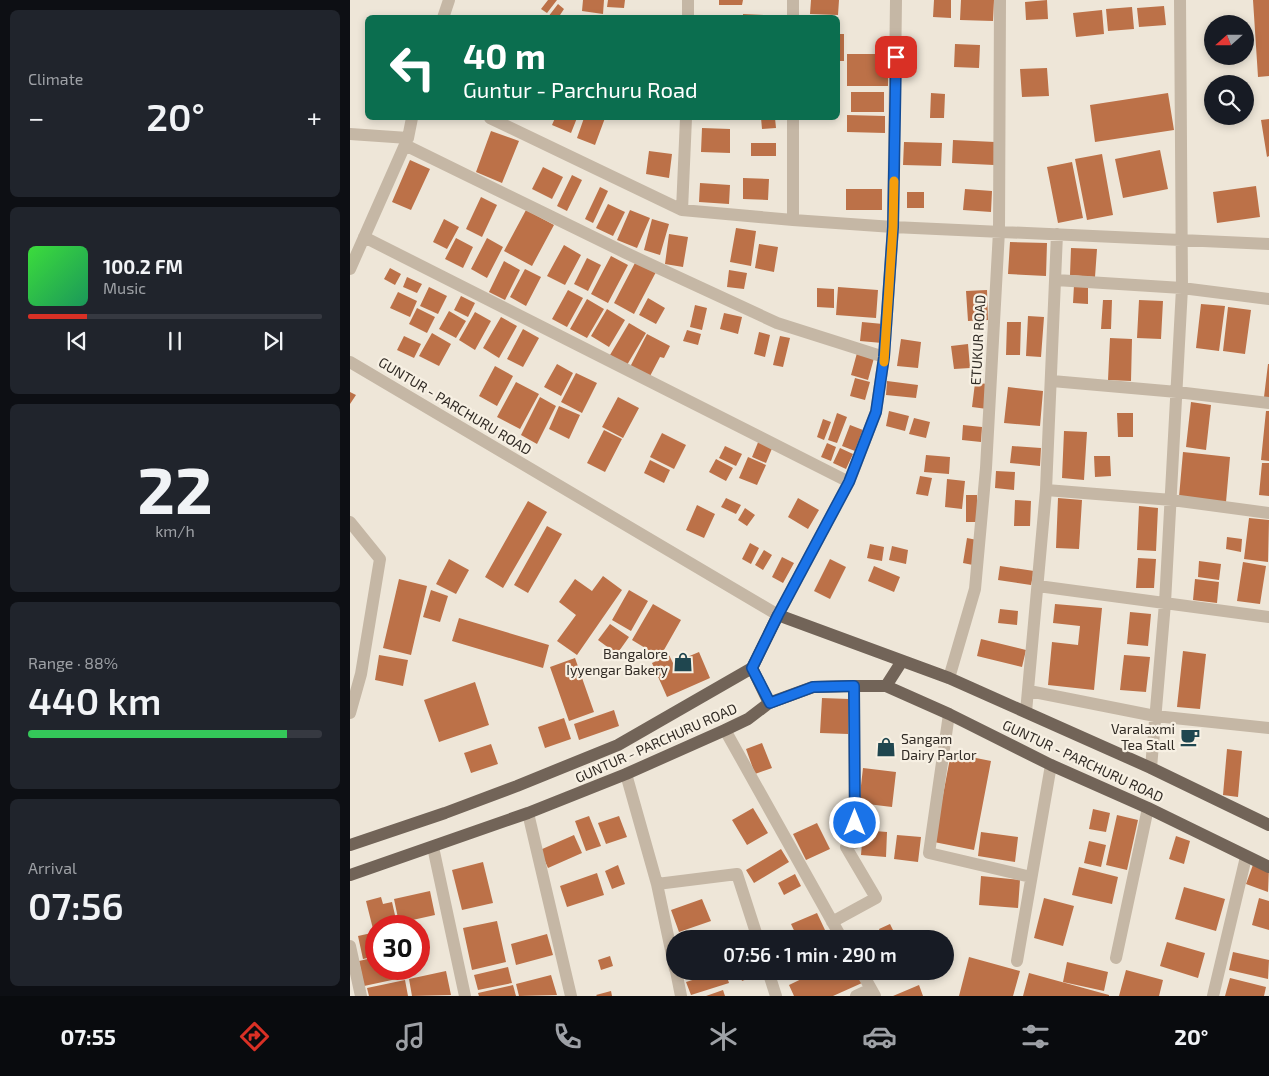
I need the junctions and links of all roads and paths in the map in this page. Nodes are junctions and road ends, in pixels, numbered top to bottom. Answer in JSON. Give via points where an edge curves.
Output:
{"nodes":[{"id":1,"x":449,"y":0,"type":"edge"},
{"id":2,"x":688,"y":0,"type":"edge"},
{"id":3,"x":793,"y":0,"type":"edge"},
{"id":4,"x":896,"y":0,"type":"edge"},
{"id":5,"x":1000,"y":0,"type":"edge"},
{"id":6,"x":1180,"y":0,"type":"edge"},
{"id":7,"x":443,"y":15,"type":"edge"},
{"id":8,"x":688,"y":15,"type":"edge"},
{"id":9,"x":793,"y":15,"type":"edge"},
{"id":10,"x":412,"y":120,"type":"edge"},
{"id":11,"x":494,"y":120,"type":"edge"},
{"id":12,"x":686,"y":120,"type":"edge"},
{"id":13,"x":793,"y":120,"type":"edge"},
{"id":14,"x":350,"y":134,"type":"edge"},
{"id":15,"x":406,"y":142,"type":"junction"},
{"id":16,"x":682,"y":210,"type":"junction"},
{"id":17,"x":793,"y":220,"type":"junction"},
{"id":18,"x":893,"y":227,"type":"junction"},
{"id":19,"x":999,"y":232,"type":"junction"},
{"id":20,"x":1057,"y":234,"type":"junction"},
{"id":21,"x":364,"y":236,"type":"junction"},
{"id":22,"x":1182,"y":239,"type":"junction"},
{"id":23,"x":1269,"y":244,"type":"edge"},
{"id":24,"x":350,"y":269,"type":"edge"},
{"id":25,"x":1056,"y":280,"type":"junction"},
{"id":26,"x":1182,"y":288,"type":"junction"},
{"id":27,"x":1269,"y":299,"type":"edge"},
{"id":28,"x":884,"y":357,"type":"junction"},
{"id":29,"x":350,"y":362,"type":"edge"},
{"id":30,"x":1052,"y":381,"type":"junction"},
{"id":31,"x":1177,"y":392,"type":"junction"},
{"id":32,"x":1269,"y":403,"type":"edge"},
{"id":33,"x":849,"y":482,"type":"junction"},
{"id":34,"x":1046,"y":490,"type":"junction"},
{"id":35,"x":1172,"y":500,"type":"junction"},
{"id":36,"x":1269,"y":513,"type":"edge"},
{"id":37,"x":350,"y":522,"type":"edge"},
{"id":38,"x":1038,"y":586,"type":"junction"},
{"id":39,"x":1165,"y":603,"type":"junction"},
{"id":40,"x":778,"y":615,"type":"junction"},
{"id":41,"x":1269,"y":617,"type":"edge"},
{"id":42,"x":902,"y":661,"type":"junction"},
{"id":43,"x":752,"y":668,"type":"junction"},
{"id":44,"x":949,"y":678,"type":"junction"},
{"id":45,"x":854,"y":686,"type":"junction"},
{"id":46,"x":886,"y":686,"type":"junction"},
{"id":47,"x":1029,"y":691,"type":"junction"},
{"id":48,"x":770,"y":703,"type":"junction"},
{"id":49,"x":1026,"y":712,"type":"junction"},
{"id":50,"x":350,"y":713,"type":"edge"},
{"id":51,"x":949,"y":714,"type":"junction"},
{"id":52,"x":1155,"y":716,"type":"junction"},
{"id":53,"x":1269,"y":728,"type":"edge"},
{"id":54,"x":725,"y":730,"type":"junction"},
{"id":55,"x":1051,"y":765,"type":"junction"},
{"id":56,"x":1151,"y":768,"type":"junction"},
{"id":57,"x":626,"y":774,"type":"junction"},
{"id":58,"x":1148,"y":808,"type":"junction"},
{"id":59,"x":528,"y":814,"type":"junction"},
{"id":60,"x":1269,"y":825,"type":"edge"},
{"id":61,"x":350,"y":844,"type":"edge"},
{"id":62,"x":433,"y":847,"type":"junction"},
{"id":63,"x":1246,"y":857,"type":"junction"},
{"id":64,"x":1269,"y":868,"type":"edge"},
{"id":65,"x":350,"y":875,"type":"edge"},
{"id":66,"x":1031,"y":877,"type":"junction"},
{"id":67,"x":657,"y":884,"type":"junction"},
{"id":68,"x":832,"y":922,"type":"junction"},
{"id":69,"x":667,"y":930,"type":"edge"},
{"id":70,"x":755,"y":930,"type":"edge"},
{"id":71,"x":837,"y":930,"type":"edge"},
{"id":72,"x":350,"y":946,"type":"edge"},
{"id":73,"x":1116,"y":958,"type":"dead end"},
{"id":74,"x":1017,"y":961,"type":"dead end"},
{"id":75,"x":677,"y":980,"type":"edge"},
{"id":76,"x":771,"y":980,"type":"edge"},
{"id":77,"x":866,"y":980,"type":"edge"},
{"id":78,"x":873,"y":992,"type":"edge"},
{"id":79,"x":361,"y":996,"type":"edge"},
{"id":80,"x":465,"y":996,"type":"edge"},
{"id":81,"x":571,"y":996,"type":"edge"},
{"id":82,"x":681,"y":996,"type":"edge"},
{"id":83,"x":776,"y":996,"type":"edge"},
{"id":84,"x":856,"y":996,"type":"edge"},
{"id":85,"x":1213,"y":996,"type":"edge"}],
"edges":[{"from":1,"to":7,"type":"street"},
{"from":2,"to":8,"type":"street"},
{"from":3,"to":9,"type":"street"},
{"from":4,"to":18,"type":"street"},
{"from":5,"to":19,"type":"street","name":"ETUKUR ROAD"},
{"from":6,"to":22,"type":"street"},
{"from":10,"to":15,"type":"street"},
{"from":11,"to":16,"type":"street"},
{"from":12,"to":16,"type":"street"},
{"from":13,"to":17,"type":"street"},
{"from":14,"to":15,"type":"street"},
{"from":15,"to":21,"type":"street"},
{"from":15,"to":28,"type":"street","via":[[626,253],[777,324]]},
{"from":16,"to":17,"type":"street"},
{"from":17,"to":18,"type":"street"},
{"from":18,"to":19,"type":"street"},
{"from":18,"to":28,"type":"street"},
{"from":19,"to":20,"type":"street"},
{"from":19,"to":44,"type":"street","name":"ETUKUR ROAD","via":[[986,468],[975,589]]},
{"from":20,"to":22,"type":"street"},
{"from":20,"to":25,"type":"street"},
{"from":21,"to":24,"type":"street"},
{"from":21,"to":33,"type":"street"},
{"from":22,"to":23,"type":"street"},
{"from":22,"to":26,"type":"street"},
{"from":25,"to":26,"type":"street"},
{"from":25,"to":30,"type":"street"},
{"from":26,"to":27,"type":"street"},
{"from":26,"to":31,"type":"street"},
{"from":28,"to":33,"type":"street","via":[[876,412]]},
{"from":29,"to":40,"type":"street","name":"GUNTUR - PARCHURU ROAD"},
{"from":30,"to":31,"type":"street"},
{"from":30,"to":34,"type":"street"},
{"from":31,"to":32,"type":"street"},
{"from":31,"to":35,"type":"street"},
{"from":33,"to":40,"type":"street"},
{"from":34,"to":35,"type":"street"},
{"from":34,"to":38,"type":"street"},
{"from":35,"to":36,"type":"street"},
{"from":35,"to":39,"type":"street"},
{"from":37,"to":50,"type":"street","via":[[380,559],[361,674]]},
{"from":38,"to":39,"type":"street"},
{"from":38,"to":47,"type":"street"},
{"from":39,"to":41,"type":"street"},
{"from":39,"to":52,"type":"street"},
{"from":40,"to":42,"type":"main road","name":"GUNTUR - PARCHURU ROAD"},
{"from":40,"to":43,"type":"main road"},
{"from":42,"to":44,"type":"main road","name":"GUNTUR - PARCHURU ROAD"},
{"from":42,"to":46,"type":"main road"},
{"from":43,"to":48,"type":"main road"},
{"from":43,"to":61,"type":"main road","name":"GUNTUR - PARCHURU ROAD","via":[[618,745],[499,793]]},
{"from":44,"to":49,"type":"main road","name":"GUNTUR - PARCHURU ROAD"},
{"from":45,"to":46,"type":"main road","name":"GUNTUR - PARCHURU ROAD"},
{"from":45,"to":48,"type":"main road","name":"GUNTUR - PARCHURU ROAD","via":[[813,687]]},
{"from":45,"to":68,"type":"street","via":[[851,845],[876,898]]},
{"from":46,"to":51,"type":"main road","name":"GUNTUR - PARCHURU ROAD"},
{"from":47,"to":49,"type":"street"},
{"from":47,"to":52,"type":"street"},
{"from":48,"to":54,"type":"main road","name":"GUNTUR - PARCHURU ROAD"},
{"from":49,"to":56,"type":"main road","name":"GUNTUR - PARCHURU ROAD"},
{"from":51,"to":55,"type":"main road","name":"GUNTUR - PARCHURU ROAD"},
{"from":51,"to":66,"type":"street","via":[[929,853]]},
{"from":52,"to":53,"type":"street"},
{"from":52,"to":56,"type":"street"},
{"from":54,"to":57,"type":"main road","name":"GUNTUR - PARCHURU ROAD"},
{"from":54,"to":68,"type":"street"},
{"from":55,"to":58,"type":"main road","name":"GUNTUR - PARCHURU ROAD"},
{"from":55,"to":66,"type":"street"},
{"from":56,"to":60,"type":"main road","name":"GUNTUR - PARCHURU ROAD"},
{"from":57,"to":59,"type":"main road","name":"GUNTUR - PARCHURU ROAD"},
{"from":57,"to":67,"type":"street"},
{"from":58,"to":63,"type":"main road","name":"GUNTUR - PARCHURU ROAD"},
{"from":58,"to":73,"type":"street"},
{"from":59,"to":62,"type":"main road","name":"GUNTUR - PARCHURU ROAD"},
{"from":59,"to":81,"type":"street"},
{"from":62,"to":65,"type":"main road","name":"GUNTUR - PARCHURU ROAD"},
{"from":62,"to":80,"type":"street"},
{"from":63,"to":64,"type":"main road","name":"GUNTUR - PARCHURU ROAD"},
{"from":63,"to":85,"type":"street"},
{"from":66,"to":74,"type":"street"},
{"from":67,"to":69,"type":"street"},
{"from":67,"to":70,"type":"street","via":[[737,874]]},
{"from":68,"to":71,"type":"street"},
{"from":72,"to":79,"type":"street"},
{"from":75,"to":82,"type":"street"},
{"from":76,"to":83,"type":"street"},
{"from":77,"to":78,"type":"street"},
{"from":78,"to":84,"type":"street"}]}
